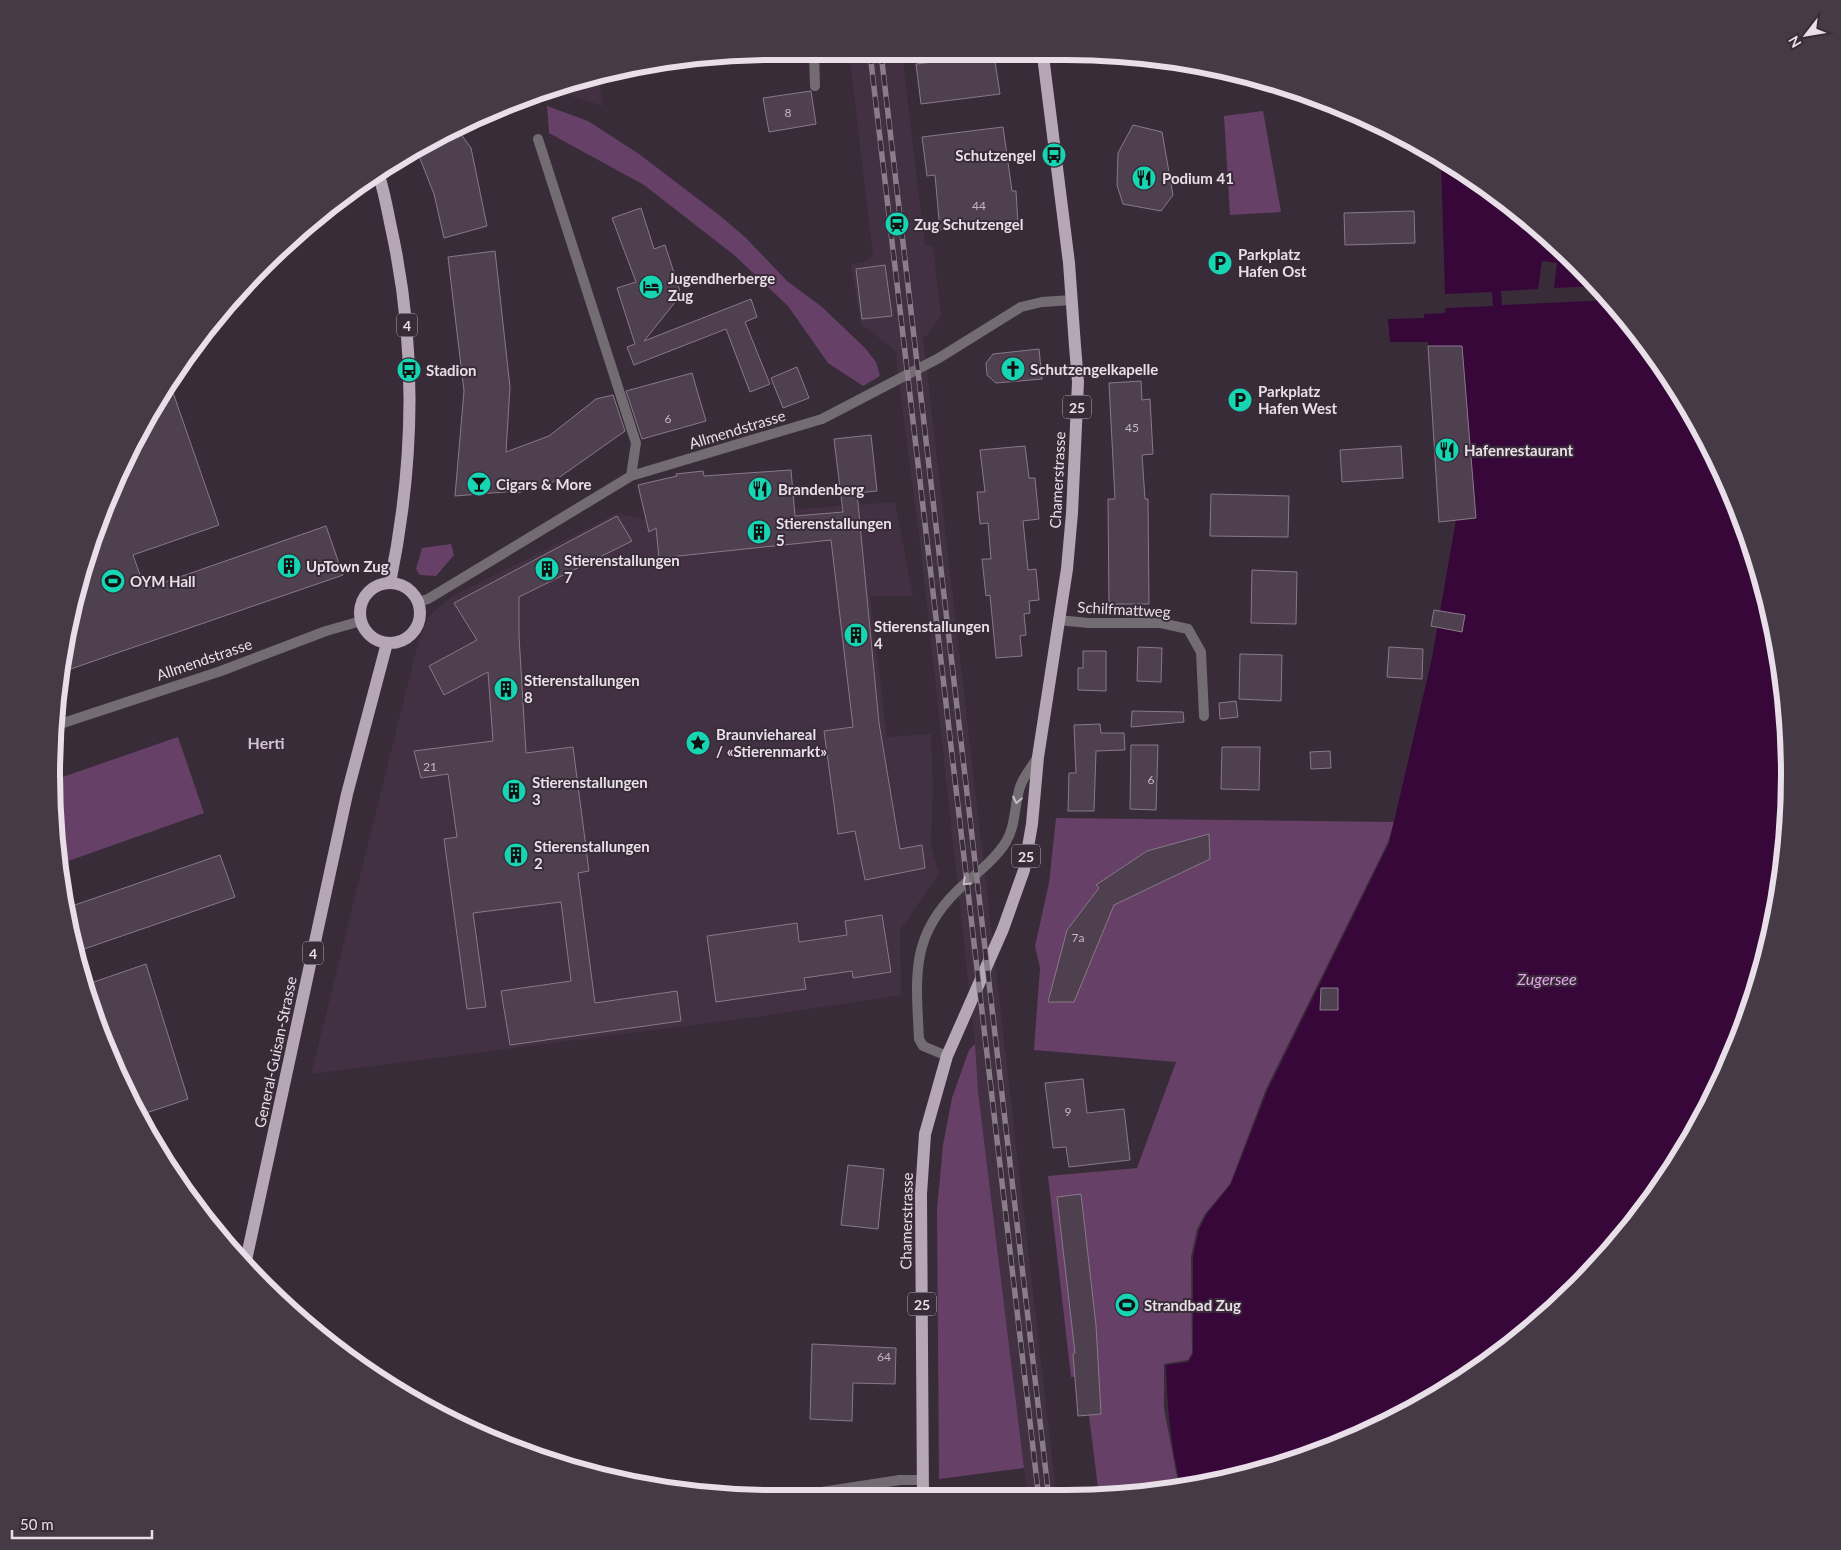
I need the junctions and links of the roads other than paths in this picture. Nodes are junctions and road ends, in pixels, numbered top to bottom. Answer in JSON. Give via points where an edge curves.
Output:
{"nodes":[{"id":1,"x":814,"y":60,"type":"edge"},
{"id":2,"x":1043,"y":60,"type":"edge"},
{"id":3,"x":815,"y":86,"type":"dead end"},
{"id":4,"x":538,"y":139,"type":"dead end"},
{"id":5,"x":380,"y":179,"type":"edge"},
{"id":6,"x":1072,"y":300,"type":"junction"},
{"id":7,"x":631,"y":476,"type":"junction"},
{"id":8,"x":390,"y":583,"type":"junction"},
{"id":9,"x":418,"y":602,"type":"junction"},
{"id":10,"x":1058,"y":620,"type":"junction"},
{"id":11,"x":361,"y":621,"type":"junction"},
{"id":12,"x":387,"y":643,"type":"junction"},
{"id":13,"x":1204,"y":716,"type":"dead end"},
{"id":14,"x":62,"y":723,"type":"edge"},
{"id":15,"x":1038,"y":757,"type":"junction"},
{"id":16,"x":946,"y":1056,"type":"junction"},
{"id":17,"x":247,"y":1257,"type":"edge"},
{"id":18,"x":923,"y":1480,"type":"junction"},
{"id":19,"x":838,"y":1490,"type":"edge"},
{"id":20,"x":923,"y":1490,"type":"edge"}],
"edges":[{"from":1,"to":3,"type":"street"},
{"from":2,"to":6,"type":"main road","name":"Chamerstrasse","number":"25"},
{"from":4,"to":7,"type":"street","via":[[636,443]]},
{"from":5,"to":8,"type":"main road","number":"4","via":[[406,304],[409,370],[407,476]]},
{"from":6,"to":7,"type":"street","name":"Allmendstrasse","via":[[1042,302],[1021,308],[939,358],[822,419]]},
{"from":6,"to":10,"type":"main road","name":"Chamerstrasse","number":"25","via":[[1078,382],[1075,476]]},
{"from":7,"to":9,"type":"street","name":"Allmendstrasse","via":[[428,599]]},
{"from":8,"to":9,"type":"main road","via":[[410,590]]},
{"from":8,"to":11,"type":"main road","via":[[375,587],[364,598]]},
{"from":9,"to":12,"type":"main road","via":[[419,619],[411,634],[396,643]]},
{"from":10,"to":13,"type":"street","name":"Schilfmattweg","via":[[1161,623],[1188,629],[1200,652]]},
{"from":10,"to":15,"type":"main road","name":"Chamerstrasse","number":"25"},
{"from":11,"to":12,"type":"main road","via":[[370,636]]},
{"from":11,"to":14,"type":"street","name":"Allmendstrasse"},
{"from":12,"to":17,"type":"main road","name":"General-Guisan-Strasse","number":"4","via":[[347,794]]},
{"from":15,"to":16,"type":"main road","name":"Chamerstrasse","number":"25","via":[[1024,870],[1000,936]]},
{"from":15,"to":16,"type":"street","name":"Chamerstrasse","one_way":true,"via":[[1020,786],[1011,833],[1004,845],[946,902],[924,938],[916,976],[919,1039],[923,1046]]},
{"from":16,"to":18,"type":"main road","name":"Chamerstrasse","number":"25","via":[[927,1124],[921,1194]]},
{"from":18,"to":19,"type":"street","via":[[900,1480]]},
{"from":18,"to":20,"type":"main road","name":"Chamerstrasse","number":"25"}]}
